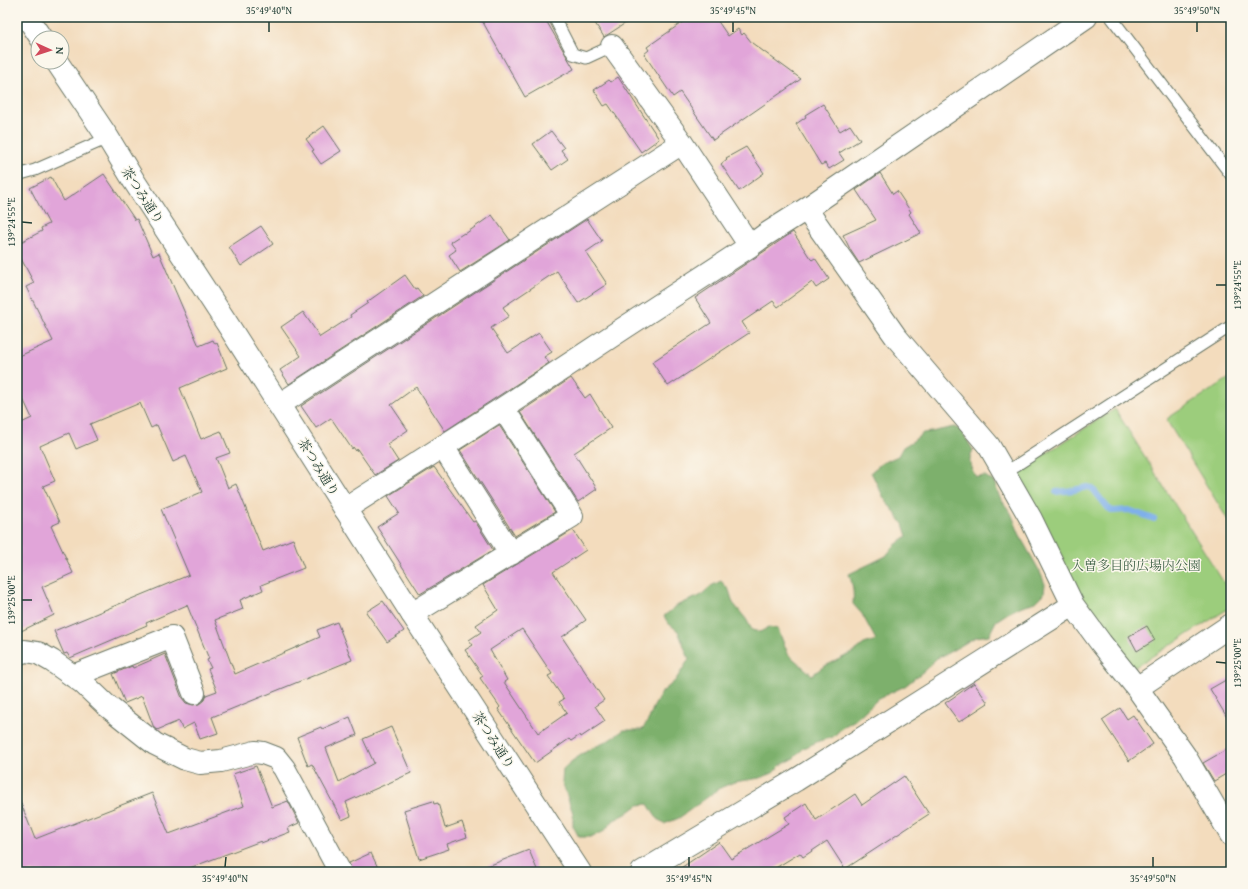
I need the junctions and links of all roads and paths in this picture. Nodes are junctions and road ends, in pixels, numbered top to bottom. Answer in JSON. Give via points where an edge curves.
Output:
{"nodes":[{"id":1,"x":554,"y":17,"type":"edge"},
{"id":2,"x":1086,"y":17,"type":"edge"},
{"id":3,"x":1111,"y":17,"type":"edge"},
{"id":4,"x":26,"y":20,"type":"edge"},
{"id":5,"x":34,"y":30,"type":"edge"},
{"id":6,"x":612,"y":46,"type":"joint"},
{"id":7,"x":62,"y":70,"type":"edge"},
{"id":8,"x":108,"y":138,"type":"junction"},
{"id":9,"x":682,"y":144,"type":"junction"},
{"id":10,"x":17,"y":175,"type":"edge"},
{"id":11,"x":1231,"y":175,"type":"edge"},
{"id":12,"x":806,"y":209,"type":"junction"},
{"id":13,"x":750,"y":246,"type":"junction"},
{"id":14,"x":1231,"y":326,"type":"edge"},
{"id":15,"x":279,"y":405,"type":"junction"},
{"id":16,"x":503,"y":408,"type":"junction"},
{"id":17,"x":442,"y":447,"type":"junction"},
{"id":18,"x":1006,"y":472,"type":"junction"},
{"id":19,"x":346,"y":509,"type":"junction"},
{"id":20,"x":511,"y":554,"type":"junction"},
{"id":21,"x":1073,"y":605,"type":"junction"},
{"id":22,"x":412,"y":614,"type":"junction"},
{"id":23,"x":1231,"y":625,"type":"edge"},
{"id":24,"x":17,"y":654,"type":"edge"},
{"id":25,"x":73,"y":676,"type":"junction"},
{"id":26,"x":1137,"y":688,"type":"junction"},
{"id":27,"x":194,"y":693,"type":"dead end"},
{"id":28,"x":1231,"y":836,"type":"edge"},
{"id":29,"x":340,"y":872,"type":"edge"},
{"id":30,"x":580,"y":872,"type":"edge"},
{"id":31,"x":642,"y":872,"type":"edge"}],
"edges":[{"from":1,"to":6,"type":"lane","via":[[573,54],[586,58]]},
{"from":2,"to":12,"type":"street"},
{"from":3,"to":11,"type":"lane"},
{"from":4,"to":5,"type":"street"},
{"from":6,"to":9,"type":"street"},
{"from":7,"to":8,"type":"street","name":"茶つみ通り"},
{"from":8,"to":10,"type":"lane","via":[[35,170]]},
{"from":8,"to":15,"type":"street","name":"茶つみ通り"},
{"from":9,"to":13,"type":"street"},
{"from":9,"to":15,"type":"street"},
{"from":12,"to":13,"type":"street"},
{"from":12,"to":18,"type":"street","via":[[896,337],[989,446]]},
{"from":13,"to":16,"type":"street"},
{"from":14,"to":18,"type":"lane"},
{"from":15,"to":19,"type":"street","name":"茶つみ通り"},
{"from":16,"to":17,"type":"street"},
{"from":16,"to":20,"type":"street","via":[[572,516]]},
{"from":17,"to":19,"type":"street"},
{"from":17,"to":20,"type":"street"},
{"from":18,"to":21,"type":"street"},
{"from":19,"to":22,"type":"street","name":"茶つみ通り"},
{"from":20,"to":22,"type":"street"},
{"from":21,"to":26,"type":"street"},
{"from":21,"to":31,"type":"street","via":[[796,780]]},
{"from":22,"to":30,"type":"street","name":"茶つみ通り"},
{"from":23,"to":26,"type":"street"},
{"from":24,"to":25,"type":"street","via":[[25,651],[38,653]]},
{"from":25,"to":27,"type":"street","via":[[172,637]]},
{"from":25,"to":29,"type":"street","via":[[155,744],[185,759],[200,763],[221,762],[254,752],[263,752],[276,758],[284,768]]},
{"from":26,"to":28,"type":"street","via":[[1185,756]]}]}
